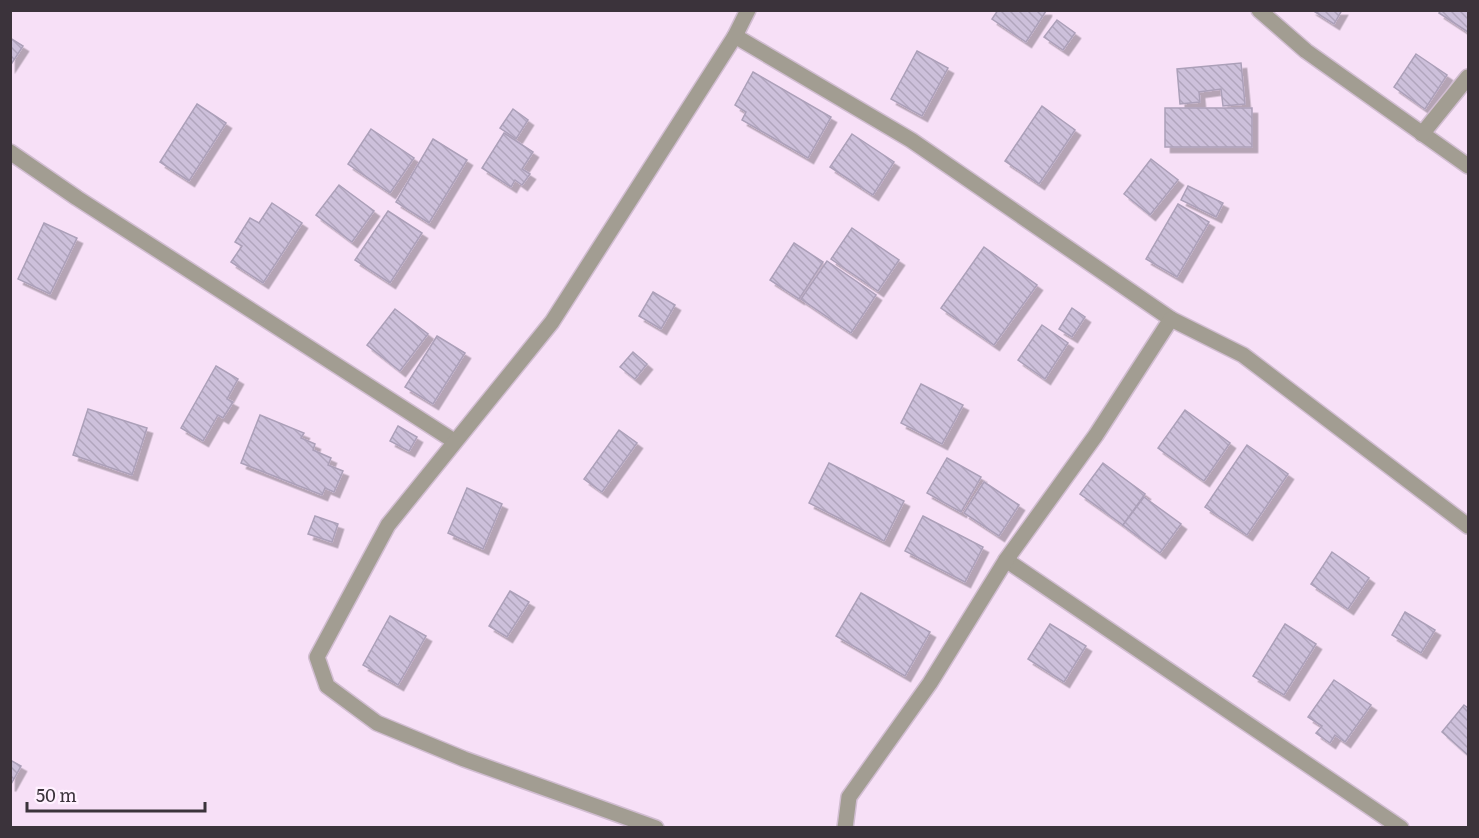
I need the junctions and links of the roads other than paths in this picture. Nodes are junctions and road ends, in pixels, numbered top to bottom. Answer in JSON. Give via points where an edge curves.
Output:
{"nodes":[{"id":1,"x":748,"y":10,"type":"edge"},
{"id":2,"x":1259,"y":10,"type":"edge"},
{"id":3,"x":735,"y":36,"type":"junction"},
{"id":4,"x":1468,"y":77,"type":"edge"},
{"id":5,"x":1422,"y":134,"type":"junction"},
{"id":6,"x":10,"y":152,"type":"edge"},
{"id":7,"x":1468,"y":166,"type":"edge"},
{"id":8,"x":1171,"y":318,"type":"junction"},
{"id":9,"x":454,"y":441,"type":"junction"},
{"id":10,"x":1468,"y":526,"type":"edge"},
{"id":11,"x":1006,"y":560,"type":"junction"},
{"id":12,"x":656,"y":828,"type":"edge"},
{"id":13,"x":845,"y":828,"type":"edge"},
{"id":14,"x":1401,"y":828,"type":"edge"}],
"edges":[{"from":1,"to":3,"type":"street"},
{"from":2,"to":5,"type":"street","via":[[1306,51]]},
{"from":3,"to":8,"type":"street","via":[[911,140]]},
{"from":3,"to":9,"type":"street","via":[[552,322]]},
{"from":4,"to":5,"type":"street"},
{"from":5,"to":7,"type":"street"},
{"from":6,"to":9,"type":"street"},
{"from":8,"to":10,"type":"street","via":[[1244,356]]},
{"from":8,"to":11,"type":"street","via":[[1096,435]]},
{"from":9,"to":12,"type":"street","via":[[388,525],[317,657],[327,686],[377,723],[464,759]]},
{"from":11,"to":13,"type":"street","via":[[930,683],[849,797]]},
{"from":11,"to":14,"type":"street"}]}
